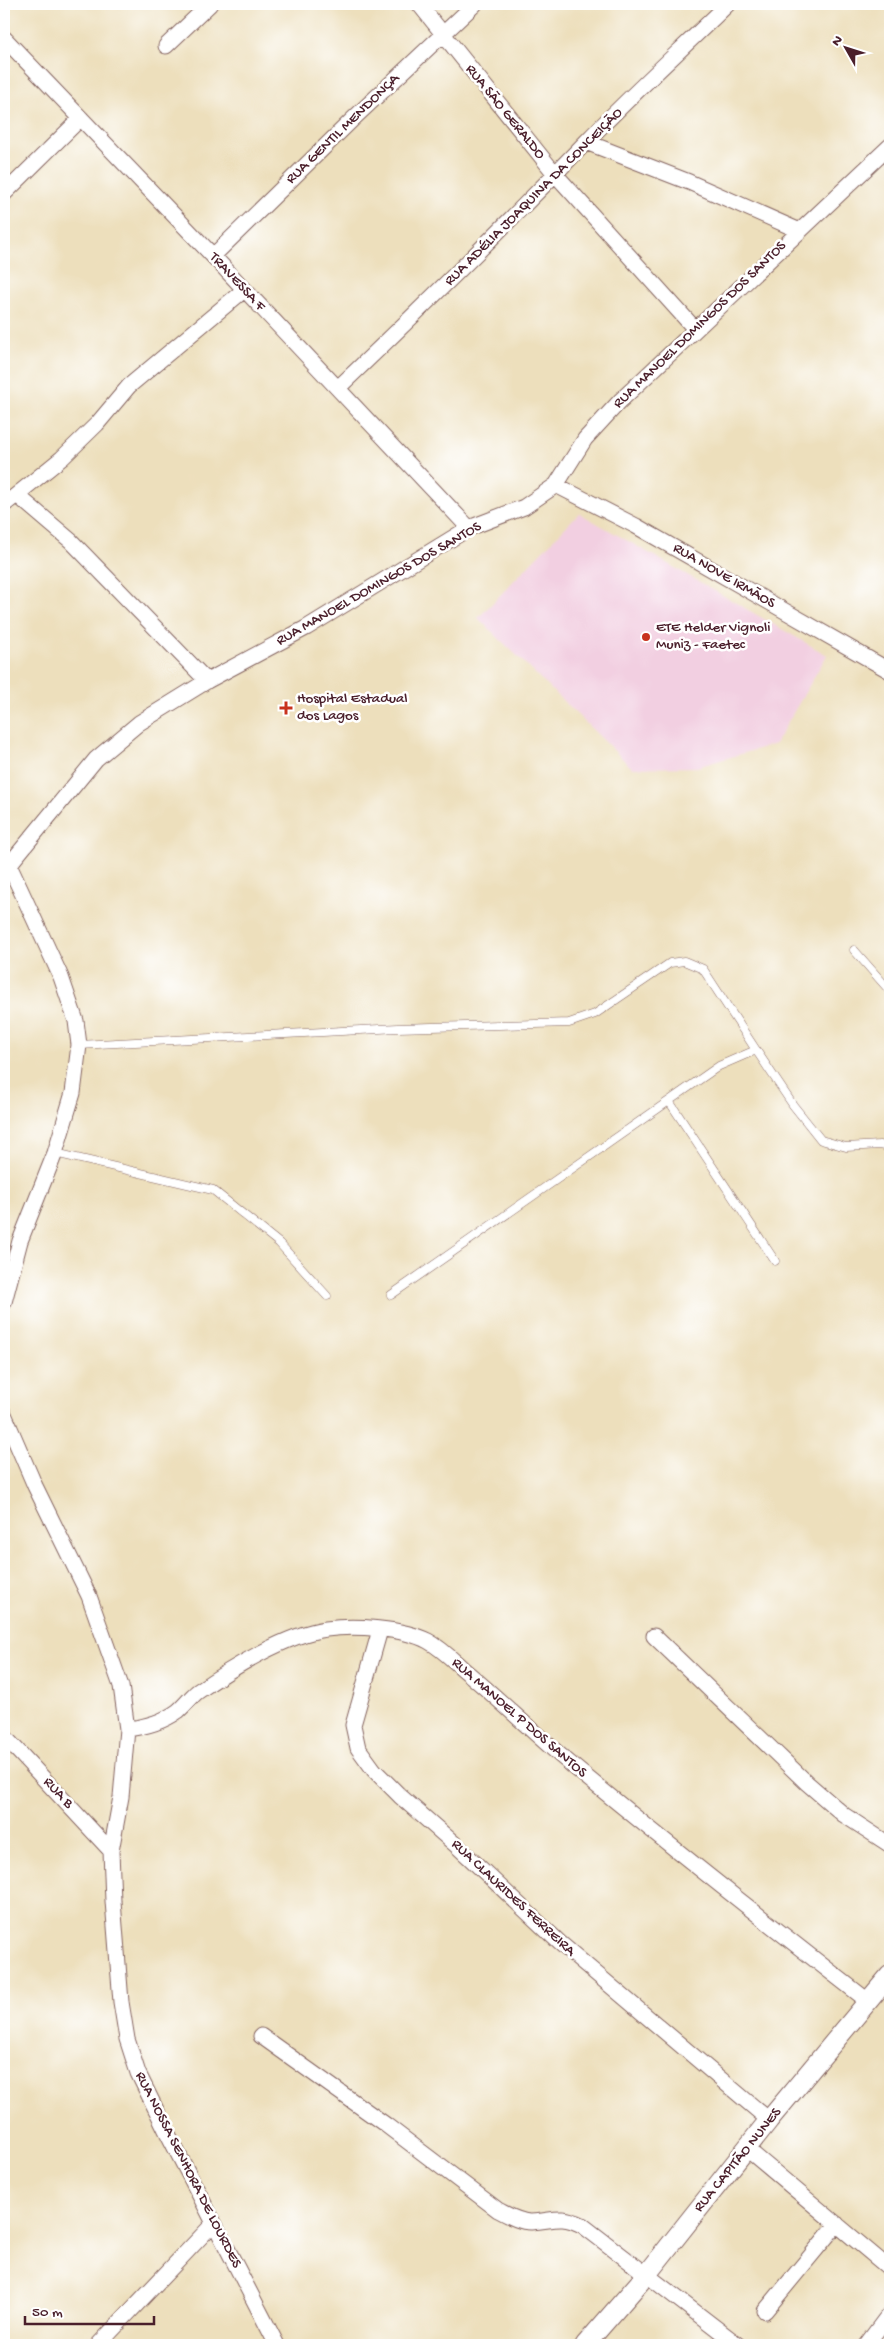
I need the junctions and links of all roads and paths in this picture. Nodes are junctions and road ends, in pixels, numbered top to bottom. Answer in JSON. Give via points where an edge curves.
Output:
{"nodes":[{"id":1,"x":210,"y":4,"type":"edge"},
{"id":2,"x":419,"y":4,"type":"edge"},
{"id":3,"x":475,"y":4,"type":"edge"},
{"id":4,"x":728,"y":4,"type":"edge"},
{"id":5,"x":443,"y":35,"type":"junction"},
{"id":6,"x":4,"y":38,"type":"edge"},
{"id":7,"x":166,"y":46,"type":"dead end"},
{"id":8,"x":81,"y":118,"type":"junction"},
{"id":9,"x":586,"y":142,"type":"junction"},
{"id":10,"x":890,"y":146,"type":"edge"},
{"id":11,"x":556,"y":176,"type":"junction"},
{"id":12,"x":4,"y":194,"type":"edge"},
{"id":13,"x":800,"y":231,"type":"junction"},
{"id":14,"x":213,"y":256,"type":"junction"},
{"id":15,"x":244,"y":290,"type":"junction"},
{"id":16,"x":695,"y":329,"type":"junction"},
{"id":17,"x":338,"y":388,"type":"junction"},
{"id":18,"x":556,"y":485,"type":"junction"},
{"id":19,"x":17,"y":495,"type":"junction"},
{"id":20,"x":4,"y":505,"type":"edge"},
{"id":21,"x":469,"y":528,"type":"junction"},
{"id":22,"x":890,"y":671,"type":"edge"},
{"id":23,"x":207,"y":681,"type":"junction"},
{"id":24,"x":7,"y":862,"type":"edge"},
{"id":25,"x":854,"y":950,"type":"dead end"},
{"id":26,"x":890,"y":991,"type":"edge"},
{"id":27,"x":79,"y":1044,"type":"junction"},
{"id":28,"x":756,"y":1050,"type":"junction"},
{"id":29,"x":669,"y":1101,"type":"junction"},
{"id":30,"x":890,"y":1147,"type":"edge"},
{"id":31,"x":55,"y":1153,"type":"junction"},
{"id":32,"x":775,"y":1261,"type":"dead end"},
{"id":33,"x":391,"y":1295,"type":"dead end"},
{"id":34,"x":326,"y":1296,"type":"dead end"},
{"id":35,"x":4,"y":1302,"type":"edge"},
{"id":36,"x":4,"y":1415,"type":"edge"},
{"id":37,"x":380,"y":1630,"type":"junction"},
{"id":38,"x":654,"y":1636,"type":"dead end"},
{"id":39,"x":127,"y":1729,"type":"junction"},
{"id":40,"x":4,"y":1736,"type":"edge"},
{"id":41,"x":890,"y":1845,"type":"edge"},
{"id":42,"x":111,"y":1851,"type":"junction"},
{"id":43,"x":890,"y":1975,"type":"edge"},
{"id":44,"x":868,"y":2001,"type":"junction"},
{"id":45,"x":261,"y":2036,"type":"dead end"},
{"id":46,"x":770,"y":2120,"type":"junction"},
{"id":47,"x":747,"y":2148,"type":"junction"},
{"id":48,"x":214,"y":2223,"type":"junction"},
{"id":49,"x":837,"y":2224,"type":"junction"},
{"id":50,"x":890,"y":2269,"type":"edge"},
{"id":51,"x":647,"y":2274,"type":"junction"},
{"id":52,"x":765,"y":2311,"type":"dead end"},
{"id":53,"x":890,"y":2313,"type":"edge"},
{"id":54,"x":98,"y":2345,"type":"edge"},
{"id":55,"x":277,"y":2345,"type":"edge"},
{"id":56,"x":585,"y":2345,"type":"edge"},
{"id":57,"x":738,"y":2345,"type":"edge"},
{"id":58,"x":866,"y":2345,"type":"edge"}],
"edges":[{"from":1,"to":7,"type":"street"},
{"from":2,"to":5,"type":"street","name":"RUA SÃO GERALDO"},
{"from":3,"to":5,"type":"street","name":"RUA GENTIL MENDONÇA"},
{"from":4,"to":9,"type":"street","name":"RUA ADÉLIA JOAQUINA DA CONCEIÇÃO"},
{"from":5,"to":11,"type":"street","name":"RUA SÃO GERALDO"},
{"from":5,"to":14,"type":"street","name":"RUA GENTIL MENDONÇA"},
{"from":6,"to":8,"type":"street","name":"TRAVESSA F"},
{"from":8,"to":12,"type":"street"},
{"from":8,"to":14,"type":"street","name":"TRAVESSA F"},
{"from":9,"to":11,"type":"street","name":"RUA ADÉLIA JOAQUINA DA CONCEIÇÃO"},
{"from":9,"to":13,"type":"street","via":[[689,182]]},
{"from":10,"to":13,"type":"street","name":"RUA MANOEL DOMINGOS DOS SANTOS"},
{"from":11,"to":16,"type":"street","name":"RUA SÃO GERALDO"},
{"from":11,"to":17,"type":"street","name":"RUA ADÉLIA JOAQUINA DA CONCEIÇÃO"},
{"from":13,"to":16,"type":"street","name":"RUA MANOEL DOMINGOS DOS SANTOS"},
{"from":14,"to":15,"type":"street","name":"TRAVESSA F"},
{"from":15,"to":17,"type":"street","name":"TRAVESSA F"},
{"from":15,"to":19,"type":"street","via":[[136,380],[62,458]]},
{"from":16,"to":18,"type":"street","name":"RUA MANOEL DOMINGOS DOS SANTOS","via":[[585,439]]},
{"from":17,"to":21,"type":"street","name":"TRAVESSA F"},
{"from":18,"to":21,"type":"street","name":"RUA MANOEL DOMINGOS DOS SANTOS","via":[[524,507]]},
{"from":18,"to":22,"type":"street","name":"RUA NOVE IRMÃOS","via":[[636,526]]},
{"from":19,"to":20,"type":"street"},
{"from":19,"to":23,"type":"street","via":[[71,541]]},
{"from":21,"to":23,"type":"street","name":"RUA MANOEL DOMINGOS DOS SANTOS","via":[[306,628]]},
{"from":23,"to":24,"type":"street","name":"RUA MANOEL DOMINGOS DOS SANTOS","via":[[139,723],[96,759]]},
{"from":24,"to":27,"type":"street","via":[[61,977],[76,1021]]},
{"from":25,"to":26,"type":"lane"},
{"from":27,"to":28,"type":"lane","via":[[569,1023],[595,1014],[670,963],[684,961],[703,969]]},
{"from":27,"to":31,"type":"street","via":[[73,1093]]},
{"from":28,"to":29,"type":"lane","via":[[719,1066]]},
{"from":28,"to":30,"type":"lane","via":[[821,1140],[846,1147]]},
{"from":29,"to":32,"type":"lane"},
{"from":29,"to":33,"type":"lane"},
{"from":31,"to":34,"type":"lane","via":[[213,1190],[279,1243]]},
{"from":31,"to":35,"type":"street","via":[[20,1241]]},
{"from":36,"to":39,"type":"street","name":"RUA NOSSA SENHORA DE LOURDES","via":[[89,1596],[121,1686]]},
{"from":37,"to":39,"type":"street","name":"RUA MANOEL P DOS SANTOS","via":[[356,1627],[306,1632],[228,1672],[168,1717],[143,1727]]},
{"from":37,"to":44,"type":"street","name":"RUA MANOEL P DOS SANTOS","via":[[414,1634],[430,1642],[666,1843]]},
{"from":37,"to":46,"type":"street","name":"RUA CLAURIDES FERREIRA","via":[[353,1725],[358,1748],[374,1770],[560,1943]]},
{"from":38,"to":41,"type":"street","via":[[836,1809]]},
{"from":39,"to":42,"type":"street","name":"RUA NOSSA SENHORA DE LOURDES","via":[[121,1797]]},
{"from":40,"to":42,"type":"street","name":"RUA B"},
{"from":42,"to":48,"type":"street","name":"RUA NOSSA SENHORA DE LOURDES","via":[[127,2039],[138,2073]]},
{"from":43,"to":44,"type":"street","name":"RUA CAPITÃO NUNES"},
{"from":44,"to":46,"type":"street","name":"RUA CAPITÃO NUNES"},
{"from":45,"to":51,"type":"street","via":[[498,2210],[514,2219],[531,2222],[568,2218]]},
{"from":46,"to":47,"type":"street","name":"RUA CAPITÃO NUNES"},
{"from":47,"to":49,"type":"street"},
{"from":47,"to":51,"type":"street","name":"RUA CAPITÃO NUNES"},
{"from":48,"to":54,"type":"street"},
{"from":48,"to":55,"type":"street","name":"RUA NOSSA SENHORA DE LOURDES"},
{"from":49,"to":50,"type":"street"},
{"from":49,"to":52,"type":"street"},
{"from":51,"to":56,"type":"street","name":"RUA CAPITÃO NUNES"},
{"from":51,"to":57,"type":"street"},
{"from":53,"to":58,"type":"street"}]}
